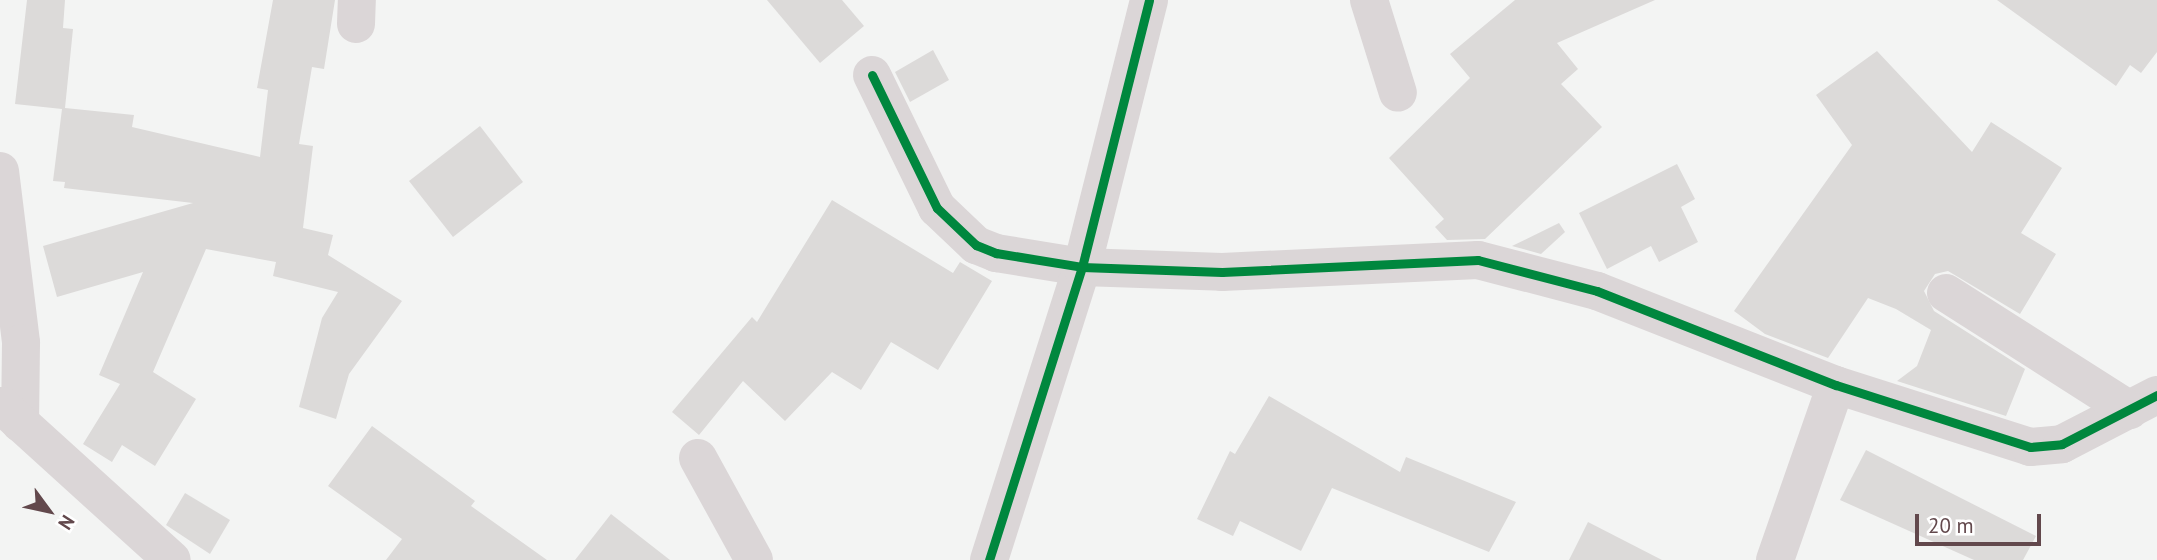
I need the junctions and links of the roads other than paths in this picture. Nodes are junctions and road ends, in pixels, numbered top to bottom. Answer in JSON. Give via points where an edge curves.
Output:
{"nodes":[{"id":1,"x":1149,"y":0,"type":"edge"},
{"id":2,"x":1369,"y":0,"type":"edge"},
{"id":3,"x":872,"y":75,"type":"dead end"},
{"id":4,"x":1398,"y":93,"type":"dead end"},
{"id":5,"x":0,"y":171,"type":"edge"},
{"id":6,"x":1082,"y":267,"type":"junction"},
{"id":7,"x":1946,"y":293,"type":"dead end"},
{"id":8,"x":1836,"y":385,"type":"junction"},
{"id":9,"x":2144,"y":402,"type":"edge"},
{"id":10,"x":10,"y":414,"type":"edge"},
{"id":11,"x":698,"y":458,"type":"dead end"},
{"id":12,"x":172,"y":560,"type":"edge"},
{"id":13,"x":754,"y":560,"type":"edge"},
{"id":14,"x":989,"y":560,"type":"edge"},
{"id":15,"x":1775,"y":560,"type":"edge"}],
"edges":[{"from":1,"to":6,"type":"street"},
{"from":2,"to":4,"type":"street"},
{"from":3,"to":6,"type":"street","via":[[919,181],[956,229],[996,253]]},
{"from":5,"to":10,"type":"street","via":[[21,343]]},
{"from":6,"to":8,"type":"street","via":[[1299,273],[1478,260],[1597,291]]},
{"from":6,"to":14,"type":"street"},
{"from":7,"to":9,"type":"street"},
{"from":8,"to":9,"type":"street","via":[[2030,447],[2062,444]]},
{"from":8,"to":15,"type":"street"},
{"from":10,"to":12,"type":"street"},
{"from":11,"to":13,"type":"street"}]}
